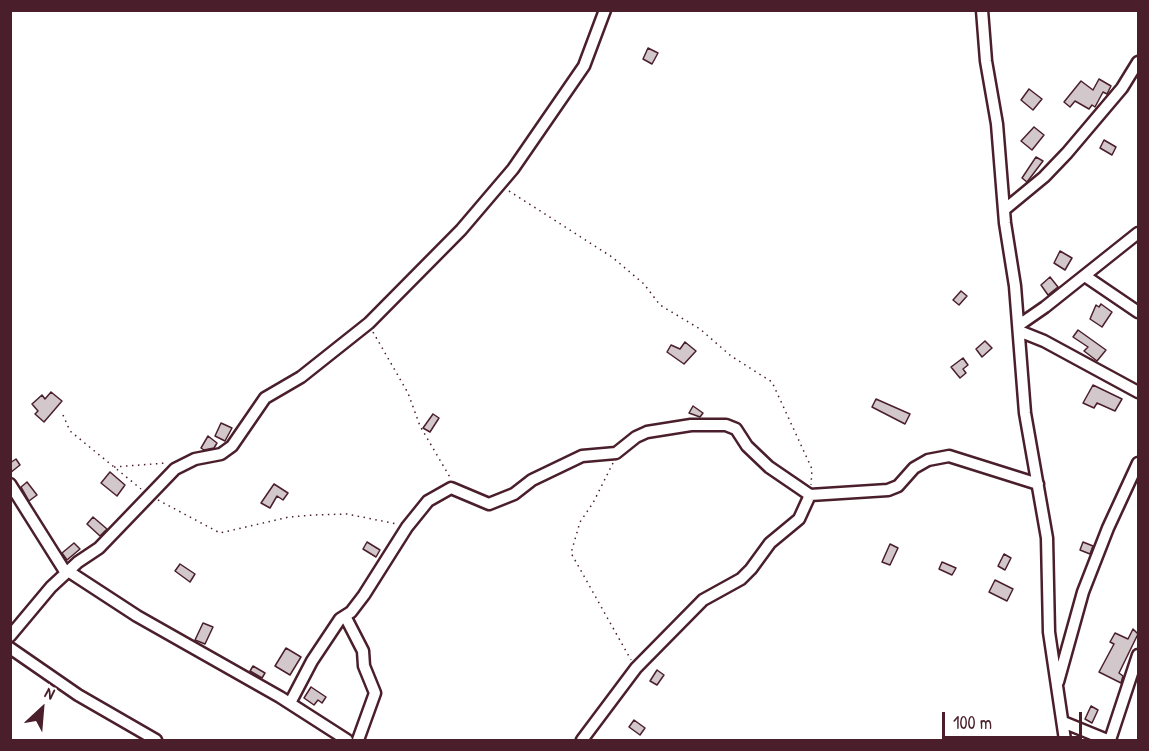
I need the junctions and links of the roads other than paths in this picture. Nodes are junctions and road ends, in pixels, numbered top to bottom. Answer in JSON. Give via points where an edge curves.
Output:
{"nodes":[{"id":1,"x":605,"y":10,"type":"edge"},
{"id":2,"x":982,"y":10,"type":"edge"},
{"id":3,"x":1138,"y":62,"type":"edge"},
{"id":4,"x":1004,"y":210,"type":"junction"},
{"id":5,"x":1138,"y":232,"type":"edge"},
{"id":6,"x":1084,"y":276,"type":"junction"},
{"id":7,"x":1138,"y":312,"type":"edge"},
{"id":8,"x":1019,"y":328,"type":"junction"},
{"id":9,"x":1138,"y":392,"type":"edge"},
{"id":10,"x":1138,"y":463,"type":"edge"},
{"id":11,"x":10,"y":484,"type":"edge"},
{"id":12,"x":1038,"y":484,"type":"junction"},
{"id":13,"x":810,"y":495,"type":"junction"},
{"id":14,"x":67,"y":572,"type":"junction"},
{"id":15,"x":345,"y":616,"type":"junction"},
{"id":16,"x":10,"y":636,"type":"edge"},
{"id":17,"x":10,"y":648,"type":"edge"},
{"id":18,"x":1138,"y":655,"type":"edge"},
{"id":19,"x":1058,"y":682,"type":"junction"},
{"id":20,"x":290,"y":703,"type":"junction"},
{"id":21,"x":1064,"y":722,"type":"junction"},
{"id":22,"x":156,"y":741,"type":"edge"},
{"id":23,"x":347,"y":741,"type":"edge"},
{"id":24,"x":358,"y":741,"type":"edge"},
{"id":25,"x":582,"y":741,"type":"edge"},
{"id":26,"x":1065,"y":741,"type":"edge"},
{"id":27,"x":1109,"y":741,"type":"edge"}],
"edges":[{"from":1,"to":14,"type":"street","via":[[584,66],[501,185],[369,324],[295,382],[265,398],[232,446],[221,454],[176,469],[99,548]]},
{"from":2,"to":4,"type":"street","via":[[986,61],[998,124]]},
{"from":3,"to":4,"type":"street","via":[[1113,100],[1067,153]]},
{"from":4,"to":8,"type":"street"},
{"from":5,"to":6,"type":"street"},
{"from":6,"to":7,"type":"street"},
{"from":6,"to":8,"type":"street"},
{"from":8,"to":9,"type":"street"},
{"from":8,"to":12,"type":"street","via":[[1025,413]]},
{"from":10,"to":19,"type":"street","via":[[1083,592]]},
{"from":11,"to":14,"type":"street"},
{"from":12,"to":13,"type":"street","via":[[949,456],[928,460],[888,490]]},
{"from":12,"to":19,"type":"street","via":[[1047,538],[1049,632]]},
{"from":13,"to":15,"type":"street","via":[[769,467],[736,429],[726,425],[691,425],[647,432],[618,451],[582,456],[489,504],[451,488],[434,497],[407,526],[364,595]]},
{"from":13,"to":25,"type":"street","via":[[799,519],[770,543],[752,569],[703,600],[636,668]]},
{"from":14,"to":16,"type":"street"},
{"from":14,"to":20,"type":"street"},
{"from":15,"to":20,"type":"street","via":[[312,661]]},
{"from":15,"to":24,"type":"street","via":[[363,651],[364,666],[375,693]]},
{"from":17,"to":22,"type":"street","via":[[78,695]]},
{"from":18,"to":27,"type":"street"},
{"from":19,"to":21,"type":"street"},
{"from":20,"to":23,"type":"street"},
{"from":21,"to":26,"type":"street"},
{"from":21,"to":27,"type":"street"}]}
